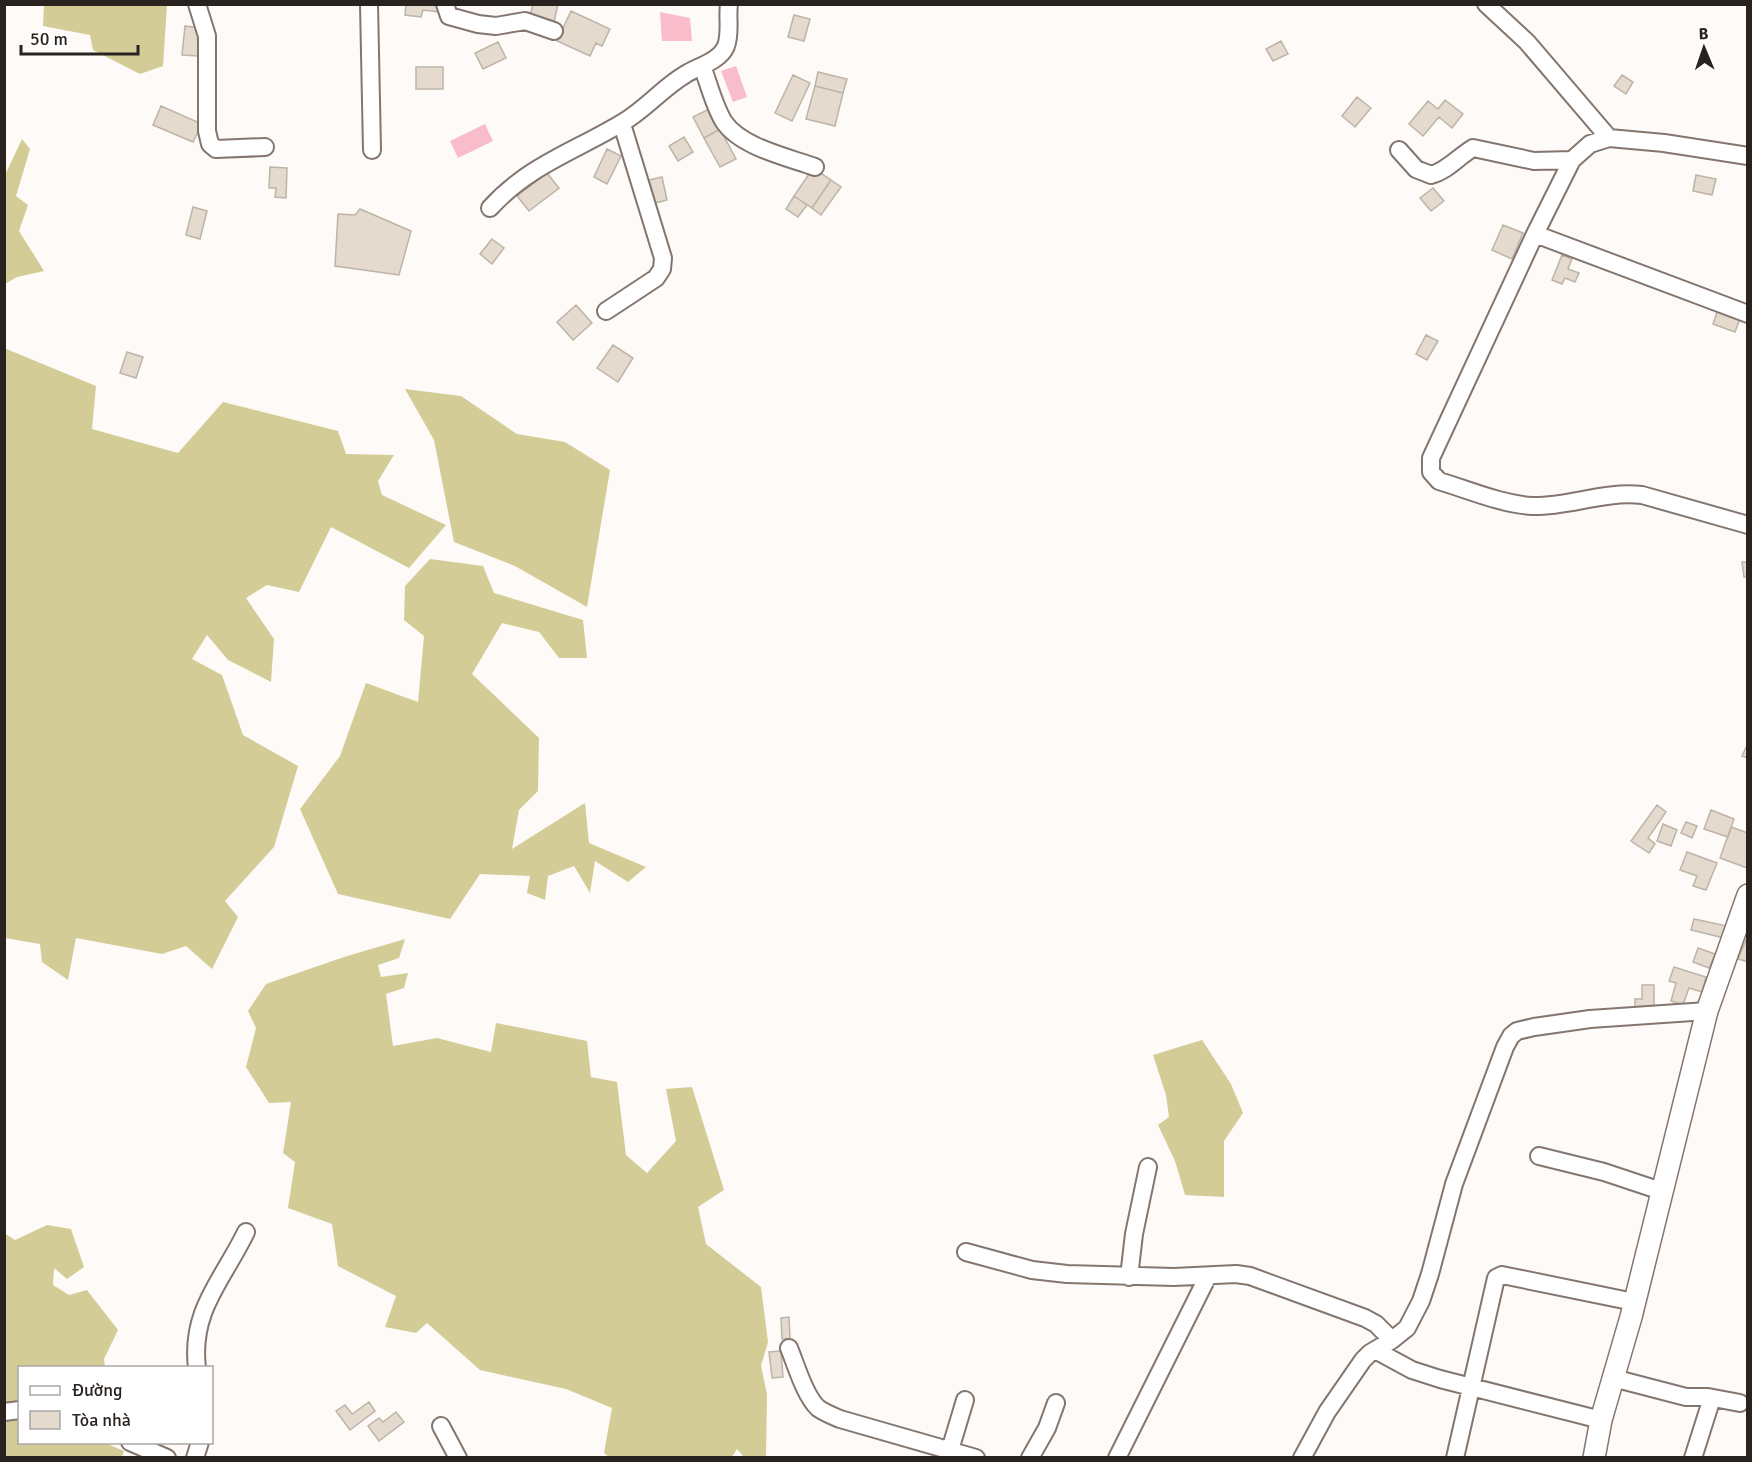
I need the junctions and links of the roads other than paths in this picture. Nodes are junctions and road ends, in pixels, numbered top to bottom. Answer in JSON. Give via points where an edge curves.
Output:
{"nodes":[{"id":1,"x":197,"y":4,"type":"edge"},
{"id":2,"x":369,"y":4,"type":"edge"},
{"id":3,"x":445,"y":4,"type":"edge"},
{"id":4,"x":729,"y":4,"type":"edge"},
{"id":5,"x":1486,"y":4,"type":"edge"},
{"id":6,"x":554,"y":31,"type":"dead end"},
{"id":7,"x":702,"y":66,"type":"junction"},
{"id":8,"x":622,"y":124,"type":"junction"},
{"id":9,"x":1609,"y":138,"type":"junction"},
{"id":10,"x":265,"y":147,"type":"dead end"},
{"id":11,"x":372,"y":150,"type":"dead end"},
{"id":12,"x":1399,"y":150,"type":"dead end"},
{"id":13,"x":1748,"y":156,"type":"edge"},
{"id":14,"x":1572,"y":160,"type":"junction"},
{"id":15,"x":815,"y":167,"type":"dead end"},
{"id":16,"x":490,"y":208,"type":"dead end"},
{"id":17,"x":1534,"y":234,"type":"junction"},
{"id":18,"x":606,"y":311,"type":"dead end"},
{"id":19,"x":1748,"y":314,"type":"edge"},
{"id":20,"x":1748,"y":525,"type":"edge"},
{"id":21,"x":1748,"y":895,"type":"edge"},
{"id":22,"x":1707,"y":1011,"type":"junction"},
{"id":23,"x":1539,"y":1156,"type":"dead end"},
{"id":24,"x":1148,"y":1167,"type":"dead end"},
{"id":25,"x":1661,"y":1191,"type":"junction"},
{"id":26,"x":246,"y":1232,"type":"dead end"},
{"id":27,"x":966,"y":1252,"type":"dead end"},
{"id":28,"x":1208,"y":1276,"type":"junction"},
{"id":29,"x":1129,"y":1277,"type":"junction"},
{"id":30,"x":1634,"y":1302,"type":"junction"},
{"id":31,"x":1392,"y":1340,"type":"junction"},
{"id":32,"x":789,"y":1348,"type":"dead end"},
{"id":33,"x":1375,"y":1350,"type":"junction"},
{"id":34,"x":197,"y":1366,"type":"edge"},
{"id":35,"x":1613,"y":1378,"type":"junction"},
{"id":36,"x":1472,"y":1388,"type":"junction"},
{"id":37,"x":1712,"y":1398,"type":"junction"},
{"id":38,"x":965,"y":1400,"type":"dead end"},
{"id":39,"x":1056,"y":1403,"type":"dead end"},
{"id":40,"x":1740,"y":1403,"type":"dead end"},
{"id":41,"x":1601,"y":1420,"type":"junction"},
{"id":42,"x":441,"y":1426,"type":"dead end"},
{"id":43,"x":132,"y":1444,"type":"edge"},
{"id":44,"x":950,"y":1450,"type":"junction"},
{"id":45,"x":167,"y":1458,"type":"edge"},
{"id":46,"x":458,"y":1458,"type":"edge"},
{"id":47,"x":976,"y":1458,"type":"edge"},
{"id":48,"x":1030,"y":1458,"type":"edge"},
{"id":49,"x":1117,"y":1458,"type":"edge"},
{"id":50,"x":1302,"y":1458,"type":"edge"},
{"id":51,"x":1455,"y":1458,"type":"edge"},
{"id":52,"x":1594,"y":1458,"type":"edge"},
{"id":53,"x":1693,"y":1458,"type":"edge"}],
"edges":[{"from":1,"to":10,"type":"street","via":[[207,36],[210,144],[216,148]]},
{"from":2,"to":11,"type":"street"},
{"from":3,"to":6,"type":"street","via":[[449,16],[478,24],[496,26],[525,21]]},
{"from":4,"to":7,"type":"street","via":[[726,47]]},
{"from":5,"to":9,"type":"street","via":[[1527,42]]},
{"from":7,"to":8,"type":"street","via":[[672,83]]},
{"from":7,"to":15,"type":"street","via":[[729,129],[758,147]]},
{"from":8,"to":16,"type":"street","via":[[530,172]]},
{"from":8,"to":18,"type":"street","via":[[663,258],[656,278]]},
{"from":9,"to":13,"type":"street"},
{"from":9,"to":14,"type":"street","via":[[1590,144]]},
{"from":12,"to":14,"type":"street","via":[[1416,169],[1431,175],[1442,172],[1473,148],[1534,161]]},
{"from":14,"to":17,"type":"street"},
{"from":17,"to":19,"type":"street"},
{"from":17,"to":20,"type":"street","via":[[1436,445],[1431,472],[1439,481],[1516,504],[1534,506],[1642,495]]},
{"from":21,"to":22,"type":"street"},
{"from":22,"to":25,"type":"street"},
{"from":22,"to":31,"type":"street","via":[[1534,1026],[1511,1036],[1454,1184],[1421,1301],[1407,1328]]},
{"from":23,"to":25,"type":"street"},
{"from":24,"to":29,"type":"street"},
{"from":25,"to":30,"type":"street"},
{"from":26,"to":34,"type":"street","via":[[203,1309],[196,1334]]},
{"from":27,"to":29,"type":"street","via":[[1032,1270]]},
{"from":28,"to":29,"type":"street"},
{"from":28,"to":31,"type":"street","via":[[1250,1276],[1271,1282],[1365,1318]]},
{"from":28,"to":49,"type":"street"},
{"from":30,"to":35,"type":"street"},
{"from":30,"to":36,"type":"street","via":[[1499,1276]]},
{"from":31,"to":33,"type":"street"},
{"from":32,"to":44,"type":"street","via":[[807,1391],[824,1412]]},
{"from":33,"to":36,"type":"street","via":[[1412,1370]]},
{"from":33,"to":50,"type":"street","via":[[1344,1385]]},
{"from":35,"to":37,"type":"street","via":[[1686,1396]]},
{"from":35,"to":41,"type":"street"},
{"from":36,"to":41,"type":"street"},
{"from":36,"to":51,"type":"street"},
{"from":37,"to":40,"type":"street"},
{"from":37,"to":53,"type":"street"},
{"from":38,"to":44,"type":"street"},
{"from":39,"to":48,"type":"street"},
{"from":41,"to":52,"type":"street"},
{"from":42,"to":46,"type":"street"},
{"from":43,"to":45,"type":"street"},
{"from":44,"to":47,"type":"street"}]}
